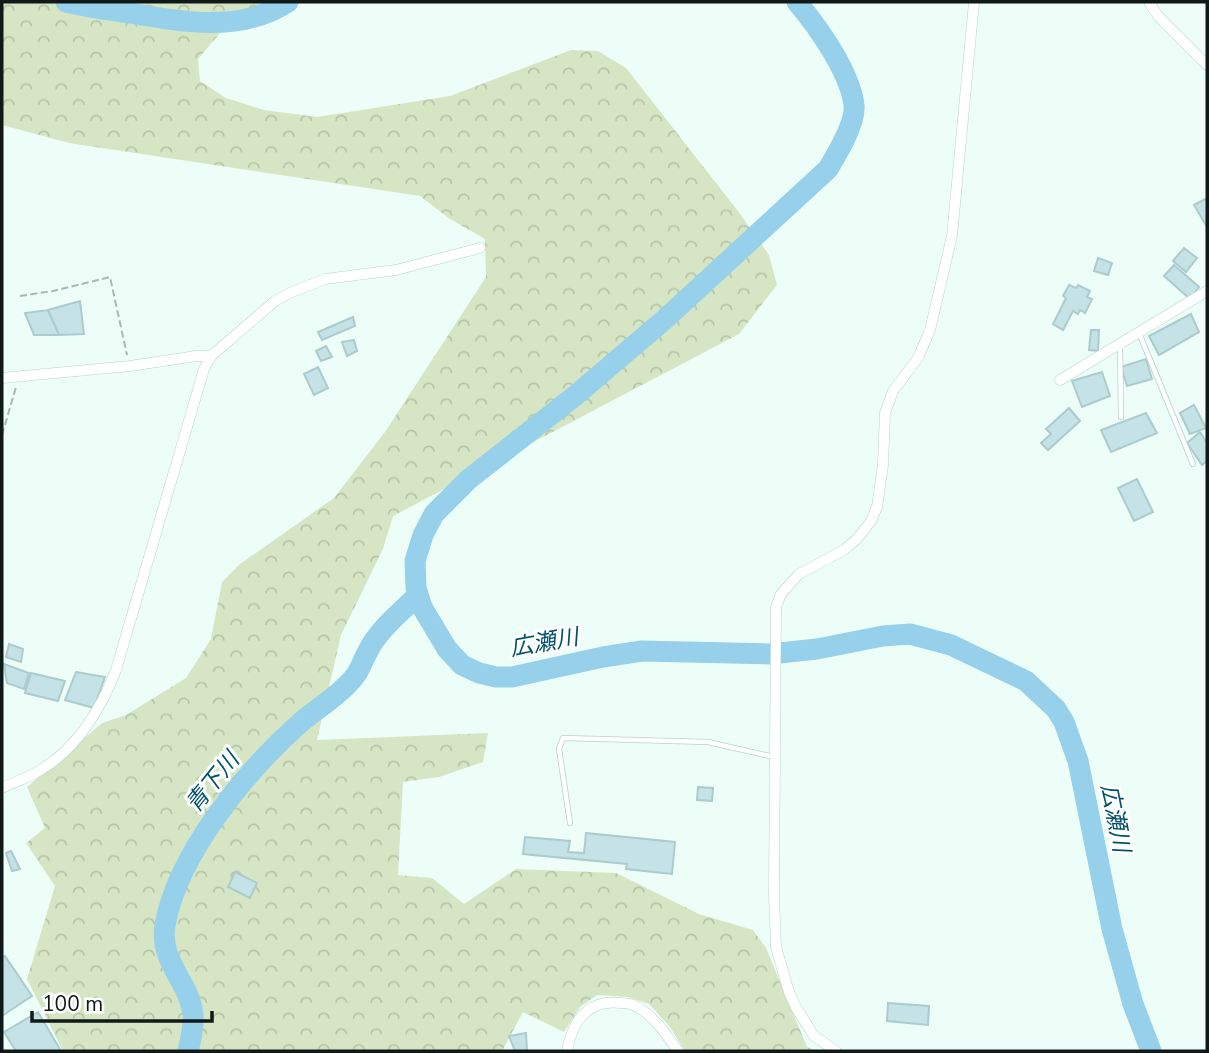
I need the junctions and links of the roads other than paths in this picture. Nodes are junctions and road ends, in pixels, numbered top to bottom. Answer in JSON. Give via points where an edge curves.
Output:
{"nodes":[{"id":1,"x":974,"y":2,"type":"edge"},
{"id":2,"x":1149,"y":2,"type":"edge"},
{"id":3,"x":1207,"y":65,"type":"edge"},
{"id":4,"x":480,"y":248,"type":"dead end"},
{"id":5,"x":1207,"y":291,"type":"edge"},
{"id":6,"x":1139,"y":333,"type":"junction"},
{"id":7,"x":1120,"y":345,"type":"junction"},
{"id":8,"x":211,"y":356,"type":"junction"},
{"id":9,"x":2,"y":378,"type":"edge"},
{"id":10,"x":1060,"y":380,"type":"dead end"},
{"id":11,"x":1121,"y":417,"type":"dead end"},
{"id":12,"x":1193,"y":464,"type":"dead end"},
{"id":13,"x":775,"y":757,"type":"junction"},
{"id":14,"x":2,"y":788,"type":"edge"},
{"id":15,"x":570,"y":823,"type":"dead end"},
{"id":16,"x":567,"y":1051,"type":"edge"},
{"id":17,"x":678,"y":1051,"type":"edge"},
{"id":18,"x":836,"y":1051,"type":"edge"}],
"edges":[{"from":1,"to":13,"type":"street","via":[[952,236],[927,339],[893,391],[885,413],[883,464],[871,521],[844,550],[789,583],[776,607]]},
{"from":2,"to":3,"type":"street"},
{"from":4,"to":8,"type":"street","via":[[396,270],[325,279],[275,301]]},
{"from":5,"to":6,"type":"street"},
{"from":6,"to":7,"type":"street"},
{"from":6,"to":12,"type":"lane"},
{"from":7,"to":10,"type":"street"},
{"from":7,"to":11,"type":"lane"},
{"from":8,"to":9,"type":"street"},
{"from":8,"to":14,"type":"street","via":[[106,696],[93,720],[67,749],[41,769]]},
{"from":13,"to":15,"type":"lane","via":[[708,742],[563,738],[559,749]]},
{"from":13,"to":18,"type":"street","via":[[776,947],[797,1009],[814,1036]]},
{"from":16,"to":17,"type":"street","via":[[581,1016],[594,1005],[610,1001],[640,1008]]}]}
